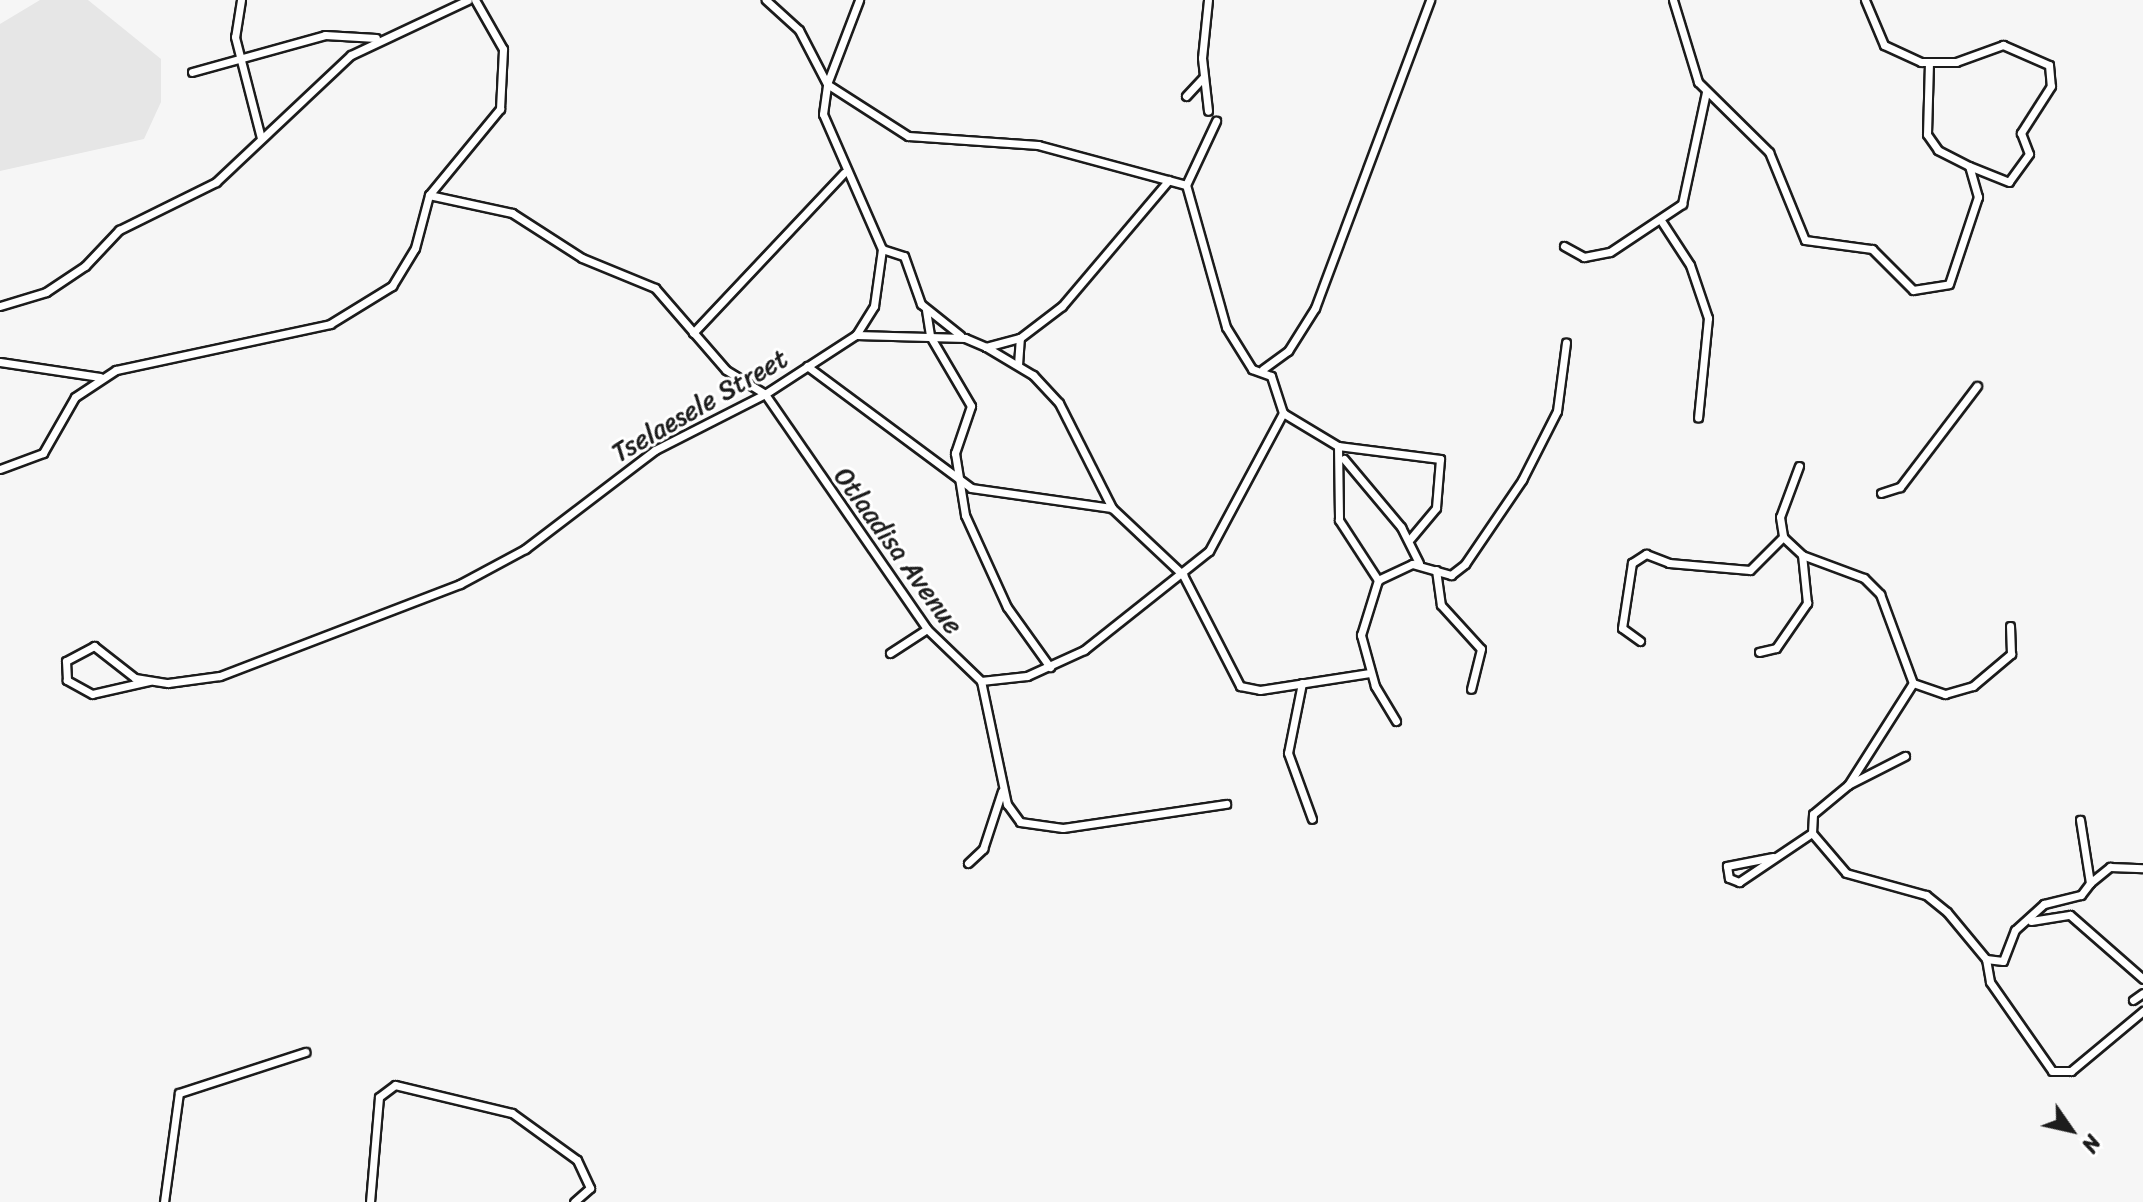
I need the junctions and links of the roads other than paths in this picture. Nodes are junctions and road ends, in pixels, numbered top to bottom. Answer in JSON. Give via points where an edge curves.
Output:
{"nodes":[{"id":1,"x":241,"y":0,"type":"edge"},
{"id":2,"x":468,"y":0,"type":"edge"},
{"id":3,"x":475,"y":0,"type":"edge"},
{"id":4,"x":766,"y":0,"type":"edge"},
{"id":5,"x":859,"y":0,"type":"edge"},
{"id":6,"x":1208,"y":0,"type":"edge"},
{"id":7,"x":1430,"y":0,"type":"edge"},
{"id":8,"x":1688,"y":0,"type":"edge"},
{"id":9,"x":1865,"y":0,"type":"edge"},
{"id":10,"x":1675,"y":3,"type":"edge"},
{"id":11,"x":378,"y":38,"type":"junction"},
{"id":12,"x":246,"y":62,"type":"junction"},
{"id":13,"x":1929,"y":64,"type":"junction"},
{"id":14,"x":192,"y":72,"type":"dead end"},
{"id":15,"x":1204,"y":77,"type":"junction"},
{"id":16,"x":827,"y":84,"type":"junction"},
{"id":17,"x":1706,"y":92,"type":"junction"},
{"id":18,"x":1186,"y":96,"type":"dead end"},
{"id":19,"x":1208,"y":111,"type":"dead end"},
{"id":20,"x":1216,"y":121,"type":"dead end"},
{"id":21,"x":261,"y":138,"type":"junction"},
{"id":22,"x":1969,"y":166,"type":"junction"},
{"id":23,"x":844,"y":173,"type":"junction"},
{"id":24,"x":1169,"y":180,"type":"junction"},
{"id":25,"x":1186,"y":185,"type":"junction"},
{"id":26,"x":429,"y":195,"type":"junction"},
{"id":27,"x":1662,"y":222,"type":"junction"},
{"id":28,"x":1564,"y":246,"type":"dead end"},
{"id":29,"x":882,"y":249,"type":"junction"},
{"id":30,"x":0,"y":306,"type":"edge"},
{"id":31,"x":926,"y":310,"type":"junction"},
{"id":32,"x":693,"y":333,"type":"junction"},
{"id":33,"x":856,"y":335,"type":"junction"},
{"id":34,"x":930,"y":336,"type":"junction"},
{"id":35,"x":965,"y":338,"type":"junction"},
{"id":36,"x":1020,"y":338,"type":"junction"},
{"id":37,"x":1566,"y":343,"type":"dead end"},
{"id":38,"x":986,"y":347,"type":"junction"},
{"id":39,"x":0,"y":362,"type":"edge"},
{"id":40,"x":1018,"y":365,"type":"junction"},
{"id":41,"x":807,"y":366,"type":"junction"},
{"id":42,"x":1263,"y":369,"type":"junction"},
{"id":43,"x":100,"y":377,"type":"junction"},
{"id":44,"x":1977,"y":386,"type":"dead end"},
{"id":45,"x":765,"y":394,"type":"junction"},
{"id":46,"x":1283,"y":413,"type":"junction"},
{"id":47,"x":1698,"y":418,"type":"dead end"},
{"id":48,"x":1338,"y":446,"type":"junction"},
{"id":49,"x":1343,"y":457,"type":"junction"},
{"id":50,"x":1799,"y":466,"type":"dead end"},
{"id":51,"x":0,"y":469,"type":"edge"},
{"id":52,"x":960,"y":483,"type":"junction"},
{"id":53,"x":1881,"y":493,"type":"dead end"},
{"id":54,"x":1112,"y":508,"type":"junction"},
{"id":55,"x":1783,"y":537,"type":"junction"},
{"id":56,"x":1410,"y":539,"type":"junction"},
{"id":57,"x":1802,"y":555,"type":"junction"},
{"id":58,"x":1419,"y":563,"type":"junction"},
{"id":59,"x":1436,"y":570,"type":"junction"},
{"id":60,"x":1183,"y":575,"type":"junction"},
{"id":61,"x":1378,"y":580,"type":"junction"},
{"id":62,"x":2010,"y":626,"type":"dead end"},
{"id":63,"x":927,"y":629,"type":"junction"},
{"id":64,"x":1640,"y":641,"type":"dead end"},
{"id":65,"x":1759,"y":652,"type":"dead end"},
{"id":66,"x":890,"y":653,"type":"dead end"},
{"id":67,"x":1050,"y":667,"type":"junction"},
{"id":68,"x":1370,"y":673,"type":"junction"},
{"id":69,"x":149,"y":681,"type":"junction"},
{"id":70,"x":981,"y":681,"type":"junction"},
{"id":71,"x":1302,"y":683,"type":"junction"},
{"id":72,"x":1913,"y":683,"type":"junction"},
{"id":73,"x":1471,"y":689,"type":"dead end"},
{"id":74,"x":1396,"y":721,"type":"dead end"},
{"id":75,"x":1905,"y":756,"type":"dead end"},
{"id":76,"x":1848,"y":785,"type":"junction"},
{"id":77,"x":1003,"y":788,"type":"junction"},
{"id":78,"x":1226,"y":804,"type":"dead end"},
{"id":79,"x":1312,"y":819,"type":"dead end"},
{"id":80,"x":2080,"y":820,"type":"dead end"},
{"id":81,"x":1812,"y":833,"type":"junction"},
{"id":82,"x":1773,"y":857,"type":"junction"},
{"id":83,"x":968,"y":863,"type":"dead end"},
{"id":84,"x":2143,"y":868,"type":"edge"},
{"id":85,"x":2090,"y":883,"type":"junction"},
{"id":86,"x":2031,"y":921,"type":"junction"},
{"id":87,"x":1986,"y":959,"type":"junction"},
{"id":88,"x":2143,"y":979,"type":"edge"},
{"id":89,"x":2143,"y":993,"type":"edge"},
{"id":90,"x":2133,"y":1000,"type":"dead end"},
{"id":91,"x":2143,"y":1011,"type":"edge"},
{"id":92,"x":305,"y":1052,"type":"dead end"},
{"id":93,"x":164,"y":1202,"type":"edge"},
{"id":94,"x":370,"y":1202,"type":"edge"},
{"id":95,"x":574,"y":1202,"type":"edge"}],
"edges":[{"from":1,"to":12,"type":"street","via":[[235,37]]},
{"from":2,"to":11,"type":"street"},
{"from":3,"to":26,"type":"street","via":[[503,49],[501,102]]},
{"from":4,"to":16,"type":"street","via":[[799,30]]},
{"from":5,"to":16,"type":"street"},
{"from":6,"to":15,"type":"street"},
{"from":7,"to":42,"type":"street","via":[[1315,308],[1288,351]]},
{"from":8,"to":10,"type":"street"},
{"from":9,"to":13,"type":"street","via":[[1884,45]]},
{"from":10,"to":17,"type":"street","via":[[1687,56]]},
{"from":11,"to":12,"type":"street","via":[[325,35]]},
{"from":11,"to":21,"type":"street"},
{"from":12,"to":14,"type":"street"},
{"from":12,"to":21,"type":"street"},
{"from":13,"to":22,"type":"street","via":[[1927,134],[1938,150]]},
{"from":13,"to":22,"type":"street","via":[[2003,45],[2027,50],[2054,75],[2021,133],[2029,154],[2009,182]]},
{"from":15,"to":18,"type":"street"},
{"from":15,"to":19,"type":"street"},
{"from":16,"to":23,"type":"street","via":[[823,114]]},
{"from":16,"to":24,"type":"street","via":[[908,136],[1038,145]]},
{"from":17,"to":22,"type":"street","via":[[1769,152],[1805,240],[1872,249],[1913,290],[1949,284],[1975,221]]},
{"from":17,"to":27,"type":"street","via":[[1685,198]]},
{"from":20,"to":25,"type":"street"},
{"from":21,"to":30,"type":"street","via":[[258,150],[216,182],[114,233],[70,277]]},
{"from":23,"to":29,"type":"street"},
{"from":23,"to":32,"type":"street"},
{"from":24,"to":25,"type":"street"},
{"from":24,"to":36,"type":"street","via":[[1062,306]]},
{"from":25,"to":42,"type":"street","via":[[1226,327],[1252,369]]},
{"from":26,"to":32,"type":"street","name":"Otlaadisa Avenue","via":[[512,213],[593,263],[647,280]]},
{"from":26,"to":43,"type":"street","via":[[410,260],[362,308],[272,340]]},
{"from":27,"to":28,"type":"street","via":[[1596,256]]},
{"from":27,"to":47,"type":"street","via":[[1690,265],[1708,318]]},
{"from":29,"to":31,"type":"street","via":[[904,256]]},
{"from":29,"to":33,"type":"street","name":"Tselaesele Street","via":[[874,306]]},
{"from":31,"to":34,"type":"street"},
{"from":31,"to":35,"type":"street"},
{"from":32,"to":45,"type":"street","name":"Otlaadisa Avenue","via":[[726,370]]},
{"from":33,"to":34,"type":"street"},
{"from":33,"to":41,"type":"street","name":"Tselaesele Street"},
{"from":34,"to":35,"type":"street"},
{"from":34,"to":52,"type":"street","via":[[971,406],[955,453]]},
{"from":35,"to":38,"type":"street"},
{"from":36,"to":38,"type":"street"},
{"from":36,"to":40,"type":"street"},
{"from":37,"to":59,"type":"street","via":[[1557,411],[1522,480],[1465,564],[1451,575]]},
{"from":38,"to":40,"type":"street"},
{"from":39,"to":43,"type":"street"},
{"from":40,"to":54,"type":"street","via":[[1048,389],[1074,426]]},
{"from":41,"to":45,"type":"street","name":"Tselaesele Street"},
{"from":41,"to":52,"type":"street"},
{"from":42,"to":46,"type":"street"},
{"from":43,"to":51,"type":"street","via":[[75,397],[43,453]]},
{"from":44,"to":53,"type":"street","via":[[1900,487]]},
{"from":45,"to":63,"type":"street","name":"Otlaadisa Avenue"},
{"from":45,"to":69,"type":"street","name":"Tselaesele Street","via":[[655,450],[479,576],[239,671]]},
{"from":46,"to":48,"type":"street"},
{"from":46,"to":60,"type":"street","via":[[1209,551]]},
{"from":48,"to":49,"type":"street"},
{"from":48,"to":56,"type":"street","via":[[1440,459],[1436,508]]},
{"from":49,"to":56,"type":"street"},
{"from":49,"to":61,"type":"street","via":[[1339,520]]},
{"from":50,"to":55,"type":"street","via":[[1780,517]]},
{"from":52,"to":54,"type":"street"},
{"from":52,"to":67,"type":"street","via":[[989,575]]},
{"from":54,"to":60,"type":"street"},
{"from":55,"to":57,"type":"street"},
{"from":55,"to":64,"type":"street","via":[[1750,570],[1669,563],[1646,554],[1632,563],[1622,628]]},
{"from":56,"to":58,"type":"street"},
{"from":57,"to":65,"type":"street","via":[[1807,603],[1776,648]]},
{"from":57,"to":72,"type":"street","via":[[1864,578],[1880,594]]},
{"from":58,"to":59,"type":"street"},
{"from":58,"to":61,"type":"street"},
{"from":59,"to":73,"type":"street","via":[[1441,605],[1484,657]]},
{"from":60,"to":67,"type":"street","via":[[1117,629]]},
{"from":60,"to":71,"type":"street","via":[[1240,686]]},
{"from":61,"to":68,"type":"street","via":[[1363,620]]},
{"from":62,"to":72,"type":"street","via":[[2011,654],[1973,686],[1945,694]]},
{"from":63,"to":66,"type":"street"},
{"from":63,"to":70,"type":"street","name":"Otlaadisa Avenue"},
{"from":67,"to":70,"type":"street"},
{"from":68,"to":71,"type":"street"},
{"from":68,"to":74,"type":"street"},
{"from":69,"to":69,"type":"street","name":"Tselaesele Street","via":[[94,646],[66,661],[67,680],[92,694]]},
{"from":70,"to":77,"type":"street"},
{"from":71,"to":79,"type":"street","via":[[1288,753]]},
{"from":72,"to":76,"type":"street"},
{"from":75,"to":76,"type":"street"},
{"from":76,"to":81,"type":"street","via":[[1813,814]]},
{"from":77,"to":78,"type":"street","via":[[1012,815],[1038,828]]},
{"from":77,"to":83,"type":"street","via":[[983,849]]},
{"from":80,"to":85,"type":"street"},
{"from":81,"to":82,"type":"street"},
{"from":81,"to":87,"type":"street","via":[[1846,873],[1926,895]]},
{"from":82,"to":82,"type":"street","via":[[1739,882],[1729,878],[1727,866]]},
{"from":84,"to":85,"type":"street","via":[[2110,867]]},
{"from":85,"to":86,"type":"street","via":[[2081,895],[2044,904]]},
{"from":86,"to":87,"type":"street","via":[[2015,930],[2003,961]]},
{"from":86,"to":88,"type":"street","via":[[2070,915]]},
{"from":87,"to":91,"type":"street","via":[[1990,982],[2052,1071],[2071,1071]]},
{"from":89,"to":90,"type":"street"},
{"from":92,"to":93,"type":"street","via":[[179,1093]]},
{"from":94,"to":95,"type":"street","via":[[379,1097],[395,1085],[512,1113],[577,1160],[590,1188]]}]}
